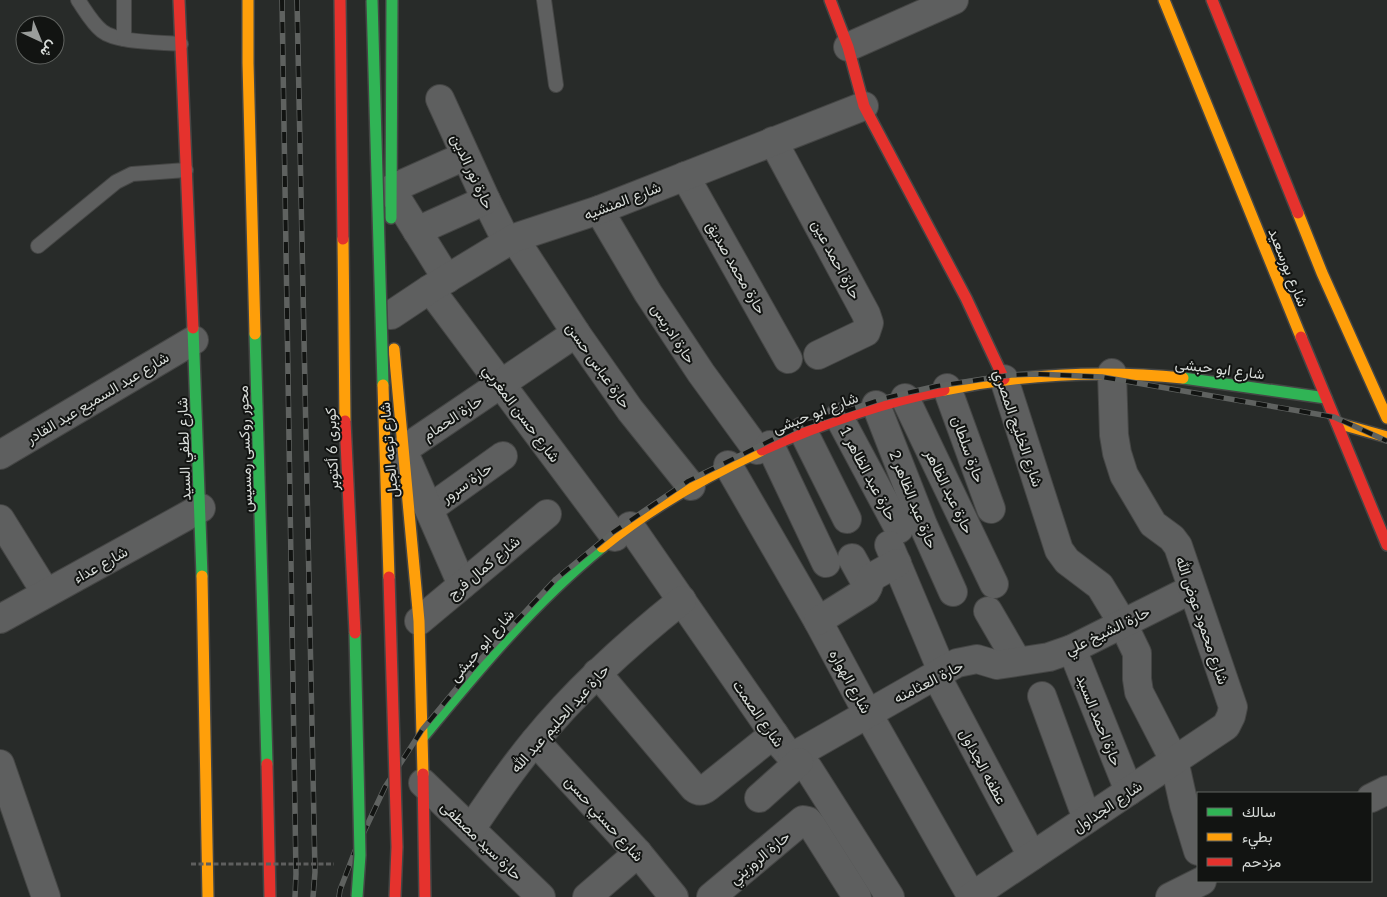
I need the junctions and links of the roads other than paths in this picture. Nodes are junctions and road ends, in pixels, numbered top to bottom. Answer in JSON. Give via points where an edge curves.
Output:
{"nodes":[{"id":1,"x":78,"y":0,"type":"edge"},
{"id":2,"x":124,"y":0,"type":"edge"},
{"id":3,"x":179,"y":0,"type":"edge"},
{"id":4,"x":248,"y":0,"type":"edge"},
{"id":5,"x":340,"y":0,"type":"edge"},
{"id":6,"x":372,"y":0,"type":"edge"},
{"id":7,"x":392,"y":0,"type":"edge"},
{"id":8,"x":544,"y":0,"type":"edge"},
{"id":9,"x":830,"y":0,"type":"edge"},
{"id":10,"x":954,"y":0,"type":"edge"},
{"id":11,"x":1164,"y":0,"type":"edge"},
{"id":12,"x":1212,"y":0,"type":"edge"},
{"id":13,"x":124,"y":39,"type":"junction"},
{"id":14,"x":181,"y":44,"type":"junction"},
{"id":15,"x":848,"y":47,"type":"junction"},
{"id":16,"x":556,"y":85,"type":"dead end"},
{"id":17,"x":440,"y":99,"type":"dead end"},
{"id":18,"x":864,"y":106,"type":"junction"},
{"id":19,"x":773,"y":141,"type":"junction"},
{"id":20,"x":465,"y":156,"type":"junction"},
{"id":21,"x":186,"y":170,"type":"junction"},
{"id":22,"x":685,"y":176,"type":"junction"},
{"id":23,"x":391,"y":188,"type":"junction"},
{"id":24,"x":486,"y":200,"type":"junction"},
{"id":25,"x":599,"y":210,"type":"junction"},
{"id":26,"x":404,"y":229,"type":"junction"},
{"id":27,"x":510,"y":240,"type":"junction"},
{"id":28,"x":38,"y":246,"type":"dead end"},
{"id":29,"x":391,"y":257,"type":"dead end"},
{"id":30,"x":438,"y":284,"type":"junction"},
{"id":31,"x":391,"y":315,"type":"junction"},
{"id":32,"x":576,"y":333,"type":"junction"},
{"id":33,"x":194,"y":340,"type":"junction"},
{"id":34,"x":818,"y":355,"type":"dead end"},
{"id":35,"x":788,"y":358,"type":"dead end"},
{"id":36,"x":1112,"y":373,"type":"junction"},
{"id":37,"x":1004,"y":379,"type":"junction"},
{"id":38,"x":500,"y":384,"type":"junction"},
{"id":39,"x":947,"y":388,"type":"junction"},
{"id":40,"x":905,"y":398,"type":"junction"},
{"id":41,"x":1326,"y":398,"type":"junction"},
{"id":42,"x":876,"y":405,"type":"junction"},
{"id":43,"x":839,"y":417,"type":"junction"},
{"id":44,"x":1387,"y":418,"type":"edge"},
{"id":45,"x":1336,"y":423,"type":"junction"},
{"id":46,"x":802,"y":431,"type":"junction"},
{"id":47,"x":1387,"y":437,"type":"edge"},
{"id":48,"x":764,"y":448,"type":"junction"},
{"id":49,"x":403,"y":450,"type":"junction"},
{"id":50,"x":0,"y":455,"type":"edge"},
{"id":51,"x":503,"y":456,"type":"dead end"},
{"id":52,"x":728,"y":465,"type":"junction"},
{"id":53,"x":691,"y":486,"type":"junction"},
{"id":54,"x":201,"y":508,"type":"junction"},
{"id":55,"x":428,"y":508,"type":"junction"},
{"id":56,"x":992,"y":509,"type":"dead end"},
{"id":57,"x":547,"y":514,"type":"dead end"},
{"id":58,"x":0,"y":519,"type":"edge"},
{"id":59,"x":847,"y":520,"type":"dead end"},
{"id":60,"x":623,"y":531,"type":"junction"},
{"id":61,"x":895,"y":546,"type":"junction"},
{"id":62,"x":1387,"y":546,"type":"edge"},
{"id":63,"x":852,"y":558,"type":"dead end"},
{"id":64,"x":826,"y":563,"type":"dead end"},
{"id":65,"x":462,"y":584,"type":"junction"},
{"id":66,"x":994,"y":584,"type":"dead end"},
{"id":67,"x":868,"y":587,"type":"junction"},
{"id":68,"x":1192,"y":588,"type":"junction"},
{"id":69,"x":953,"y":592,"type":"dead end"},
{"id":70,"x":46,"y":594,"type":"junction"},
{"id":71,"x":682,"y":600,"type":"junction"},
{"id":72,"x":988,"y":611,"type":"dead end"},
{"id":73,"x":0,"y":619,"type":"edge"},
{"id":74,"x":419,"y":621,"type":"junction"},
{"id":75,"x":818,"y":621,"type":"junction"},
{"id":76,"x":1122,"y":624,"type":"junction"},
{"id":77,"x":1072,"y":649,"type":"junction"},
{"id":78,"x":1017,"y":660,"type":"junction"},
{"id":79,"x":597,"y":673,"type":"junction"},
{"id":80,"x":939,"y":673,"type":"junction"},
{"id":81,"x":1042,"y":696,"type":"dead end"},
{"id":82,"x":1233,"y":707,"type":"joint"},
{"id":83,"x":868,"y":714,"type":"junction"},
{"id":84,"x":774,"y":734,"type":"junction"},
{"id":85,"x":422,"y":738,"type":"junction"},
{"id":86,"x":534,"y":741,"type":"junction"},
{"id":87,"x":795,"y":760,"type":"junction"},
{"id":88,"x":1174,"y":760,"type":"junction"},
{"id":89,"x":0,"y":764,"type":"edge"},
{"id":90,"x":423,"y":784,"type":"junction"},
{"id":91,"x":1387,"y":790,"type":"edge"},
{"id":92,"x":1129,"y":791,"type":"junction"},
{"id":93,"x":759,"y":798,"type":"dead end"},
{"id":94,"x":1372,"y":798,"type":"edge"},
{"id":95,"x":1087,"y":819,"type":"junction"},
{"id":96,"x":471,"y":829,"type":"junction"},
{"id":97,"x":1197,"y":848,"type":"edge"},
{"id":98,"x":638,"y":853,"type":"junction"},
{"id":99,"x":1032,"y":856,"type":"junction"},
{"id":100,"x":1200,"y":882,"type":"edge"},
{"id":101,"x":1208,"y":882,"type":"edge"},
{"id":102,"x":46,"y":897,"type":"edge"},
{"id":103,"x":208,"y":897,"type":"edge"},
{"id":104,"x":270,"y":897,"type":"edge"},
{"id":105,"x":357,"y":897,"type":"edge"},
{"id":106,"x":395,"y":897,"type":"edge"},
{"id":107,"x":425,"y":897,"type":"edge"},
{"id":108,"x":541,"y":897,"type":"edge"},
{"id":109,"x":587,"y":897,"type":"edge"},
{"id":110,"x":674,"y":897,"type":"edge"},
{"id":111,"x":711,"y":897,"type":"edge"},
{"id":112,"x":857,"y":897,"type":"edge"},
{"id":113,"x":890,"y":897,"type":"edge"},
{"id":114,"x":971,"y":897,"type":"edge"},
{"id":115,"x":1170,"y":897,"type":"edge"},
{"id":116,"x":1216,"y":897,"type":"edge"}],
"edges":[{"from":1,"to":13,"type":"lane","via":[[102,31]]},
{"from":2,"to":13,"type":"lane"},
{"from":3,"to":14,"type":"main road","name":"شارع لطفي السيد"},
{"from":4,"to":104,"type":"main road","name":"محور روكسى رمسيس"},
{"from":5,"to":105,"type":"main road","name":"كوبرى 6 أكتوبر","bridge":true,"via":[[344,421],[357,692],[360,855]]},
{"from":6,"to":106,"type":"main road","bridge":true,"via":[[397,838]]},
{"from":7,"to":23,"type":"main road"},
{"from":8,"to":16,"type":"lane"},
{"from":9,"to":15,"type":"main road","name":"شارع الخليج المصري"},
{"from":10,"to":15,"type":"street"},
{"from":11,"to":41,"type":"main road","name":"شارع بورسعيد"},
{"from":12,"to":44,"type":"main road","name":"شارع بورسعيد","via":[[1322,273]]},
{"from":13,"to":14,"type":"lane"},
{"from":14,"to":21,"type":"main road","name":"شارع لطفي السيد"},
{"from":15,"to":18,"type":"main road","name":"شارع الخليج المصري"},
{"from":17,"to":20,"type":"street","name":"حارة نور الدين"},
{"from":18,"to":19,"type":"street","name":"شارع المنشيه"},
{"from":18,"to":37,"type":"main road","name":"شارع الخليج المصري","via":[[966,298]]},
{"from":19,"to":22,"type":"street","name":"شارع المنشيه"},
{"from":19,"to":34,"type":"street","name":"حارة احمد عين","via":[[869,323],[866,332]]},
{"from":20,"to":23,"type":"street"},
{"from":20,"to":24,"type":"street","name":"حارة نور الدين"},
{"from":21,"to":28,"type":"lane","via":[[132,174],[116,182]]},
{"from":21,"to":33,"type":"main road","name":"شارع لطفي السيد"},
{"from":22,"to":25,"type":"street","name":"شارع المنشيه"},
{"from":22,"to":35,"type":"street","name":"حارة محمد صديق"},
{"from":23,"to":26,"type":"street","name":"شارع حسن المغربي"},
{"from":24,"to":26,"type":"street"},
{"from":24,"to":27,"type":"street","name":"حارة نور الدين"},
{"from":25,"to":27,"type":"street","name":"شارع المنشيه"},
{"from":25,"to":48,"type":"street","name":"حارة ادريس","via":[[690,357]]},
{"from":26,"to":30,"type":"street","name":"شارع حسن المغربي"},
{"from":27,"to":30,"type":"street","name":"شارع المنشيه"},
{"from":27,"to":32,"type":"street","name":"حارة عباس حسن"},
{"from":29,"to":31,"type":"main road","name":"شارع ترعه الجبل"},
{"from":30,"to":31,"type":"street","name":"شارع المنشيه"},
{"from":30,"to":38,"type":"street","name":"شارع حسن المغربي"},
{"from":31,"to":49,"type":"main road","name":"شارع ترعه الجبل"},
{"from":32,"to":38,"type":"street","name":"حارة الحمام"},
{"from":32,"to":53,"type":"street","name":"حارة عباس حسن","via":[[630,410]]},
{"from":33,"to":50,"type":"street","name":"شارع عبد السميع عبد القادر"},
{"from":33,"to":54,"type":"main road","name":"شارع لطفي السيد"},
{"from":36,"to":37,"type":"main road","name":"شارع ابو حبشى"},
{"from":36,"to":41,"type":"main road","name":"شارع ابو حبشى","via":[[1215,380]]},
{"from":36,"to":68,"type":"street","name":"شارع محمود عوض الله","via":[[1114,435],[1124,475],[1152,524],[1178,546]]},
{"from":37,"to":39,"type":"main road","name":"شارع ابو حبشى"},
{"from":37,"to":76,"type":"street","name":"شارع الخليج المصري","via":[[1059,550],[1067,561],[1100,586]]},
{"from":38,"to":49,"type":"street","name":"حارة الحمام"},
{"from":38,"to":60,"type":"street","name":"شارع حسن المغربي"},
{"from":39,"to":40,"type":"main road","name":"شارع ابو حبشى"},
{"from":39,"to":56,"type":"street","name":"حارة سلطان"},
{"from":40,"to":42,"type":"main road","name":"شارع ابو حبشى"},
{"from":40,"to":66,"type":"street","name":"حارة عبد الظاهر"},
{"from":41,"to":45,"type":"main road","name":"شارع بورسعيد"},
{"from":42,"to":43,"type":"main road","name":"شارع ابو حبشى"},
{"from":42,"to":69,"type":"street","name":"حارة عبد الظاهر 2"},
{"from":43,"to":46,"type":"main road","name":"شارع ابو حبشى"},
{"from":43,"to":61,"type":"street","name":"حارة عبد الظاهر 1"},
{"from":45,"to":47,"type":"main road"},
{"from":45,"to":62,"type":"main road","name":"شارع بورسعيد"},
{"from":46,"to":48,"type":"main road","name":"شارع ابو حبشى"},
{"from":46,"to":59,"type":"street"},
{"from":48,"to":52,"type":"main road","name":"شارع ابو حبشى"},
{"from":48,"to":64,"type":"street","name":"حارة ادريس"},
{"from":49,"to":55,"type":"street"},
{"from":49,"to":74,"type":"main road","name":"شارع ترعه الجبل"},
{"from":51,"to":55,"type":"street","name":"حارة سرور"},
{"from":52,"to":53,"type":"main road","name":"شارع ابو حبشى"},
{"from":52,"to":75,"type":"street","name":"شارع الهواره"},
{"from":53,"to":60,"type":"main road","name":"شارع ابو حبشى"},
{"from":54,"to":70,"type":"street","name":"شارع عداء"},
{"from":54,"to":103,"type":"main road","name":"شارع لطفي السيد"},
{"from":55,"to":65,"type":"street"},
{"from":57,"to":65,"type":"street","name":"شارع كمال فرج"},
{"from":58,"to":70,"type":"street"},
{"from":60,"to":71,"type":"street","name":"شارع الصمت"},
{"from":60,"to":85,"type":"main road","name":"شارع ابو حبشى","via":[[546,596],[484,662]]},
{"from":61,"to":67,"type":"street"},
{"from":61,"to":80,"type":"street","name":"حارة عبد الظاهر 1"},
{"from":63,"to":67,"type":"street"},
{"from":65,"to":74,"type":"street","name":"شارع كمال فرج"},
{"from":67,"to":75,"type":"street"},
{"from":68,"to":76,"type":"street","name":"حارة الشيخ علي"},
{"from":68,"to":82,"type":"street","name":"شارع محمود عوض الله"},
{"from":70,"to":73,"type":"street","name":"شارع عداء"},
{"from":71,"to":79,"type":"street","name":"حارة عبد الحليم عبد الله"},
{"from":71,"to":84,"type":"street","name":"شارع الصمت"},
{"from":72,"to":78,"type":"street"},
{"from":74,"to":85,"type":"main road","name":"شارع ترعه الجبل"},
{"from":75,"to":83,"type":"street","name":"شارع الهواره"},
{"from":76,"to":77,"type":"street","name":"حارة الشيخ علي"},
{"from":76,"to":88,"type":"street","name":"شارع الخليج المصري","via":[[1137,653],[1139,692]]},
{"from":77,"to":78,"type":"street","name":"حارة الشيخ علي","via":[[1048,657]]},
{"from":77,"to":92,"type":"street","name":"حارة احمد السيد"},
{"from":78,"to":80,"type":"street","name":"حارة العثامنه","via":[[997,665],[977,659],[957,663]]},
{"from":79,"to":84,"type":"street","via":[[698,791],[704,791]]},
{"from":79,"to":86,"type":"street","name":"حارة عبد الحليم عبد الله"},
{"from":80,"to":83,"type":"street","name":"حارة العثامنه"},
{"from":80,"to":99,"type":"street","name":"عطفه الجداول"},
{"from":81,"to":95,"type":"street"},
{"from":82,"to":88,"type":"street","name":"شارع الجداول","via":[[1226,726]]},
{"from":83,"to":87,"type":"street","name":"حارة العثامنه"},
{"from":83,"to":114,"type":"street","name":"شارع الهواره"},
{"from":84,"to":87,"type":"street","name":"شارع الصمت"},
{"from":85,"to":90,"type":"main road","name":"شارع ترعه الجبل"},
{"from":86,"to":96,"type":"street","name":"حارة عبد الحليم عبد الله"},
{"from":86,"to":98,"type":"street","name":"شارع حسني حسن"},
{"from":87,"to":93,"type":"street","name":"حارة العثامنه"},
{"from":87,"to":113,"type":"street","name":"شارع الصمت","via":[[808,768]]},
{"from":88,"to":92,"type":"street","name":"شارع الجداول"},
{"from":88,"to":97,"type":"street","name":"شارع الخليج المصري"},
{"from":89,"to":102,"type":"street"},
{"from":90,"to":96,"type":"street","name":"حارة سيد مصطفى"},
{"from":90,"to":107,"type":"main road","name":"شارع ترعه الجبل"},
{"from":91,"to":94,"type":"street"},
{"from":92,"to":95,"type":"street","name":"شارع الجداول"},
{"from":95,"to":99,"type":"street","name":"شارع الجداول"},
{"from":96,"to":108,"type":"street","name":"حارة سيد مصطفى"},
{"from":98,"to":109,"type":"street"},
{"from":98,"to":110,"type":"street","name":"شارع حسني حسن"},
{"from":99,"to":114,"type":"street","name":"شارع الجداول"},
{"from":100,"to":115,"type":"street"},
{"from":101,"to":116,"type":"street"},
{"from":111,"to":112,"type":"street","name":"حارة الروزيني","via":[[803,820],[808,821]]}]}
